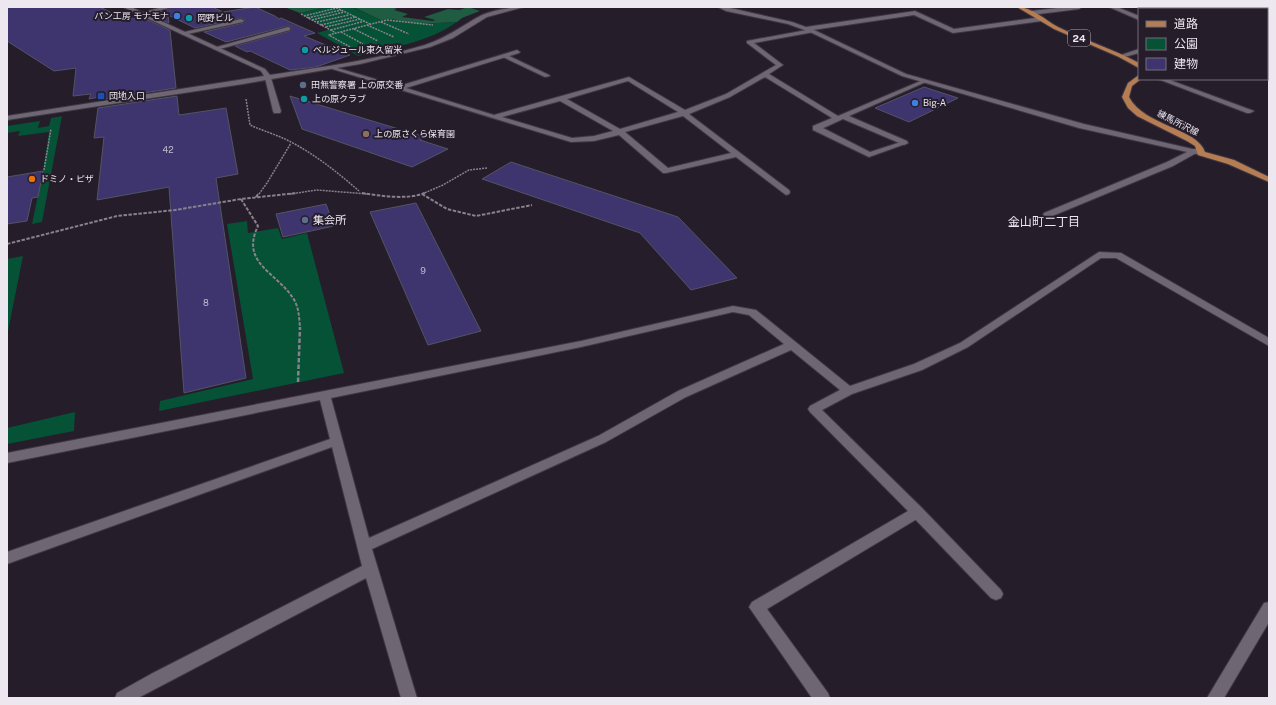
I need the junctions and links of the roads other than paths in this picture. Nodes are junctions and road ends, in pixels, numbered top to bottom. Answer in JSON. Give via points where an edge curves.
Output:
{"nodes":[{"id":1,"x":126,"y":7,"type":"edge"},
{"id":2,"x":169,"y":7,"type":"edge"},
{"id":3,"x":521,"y":7,"type":"edge"},
{"id":4,"x":721,"y":7,"type":"edge"},
{"id":5,"x":1020,"y":7,"type":"edge"},
{"id":6,"x":1079,"y":7,"type":"edge"},
{"id":7,"x":1112,"y":7,"type":"edge"},
{"id":8,"x":1031,"y":13,"type":"junction"},
{"id":9,"x":141,"y":14,"type":"junction"},
{"id":10,"x":1138,"y":18,"type":"edge"},
{"id":11,"x":1042,"y":19,"type":"junction"},
{"id":12,"x":241,"y":21,"type":"dead end"},
{"id":13,"x":288,"y":29,"type":"dead end"},
{"id":14,"x":809,"y":30,"type":"junction"},
{"id":15,"x":182,"y":33,"type":"junction"},
{"id":16,"x":216,"y":48,"type":"junction"},
{"id":17,"x":1138,"y":51,"type":"edge"},
{"id":18,"x":517,"y":52,"type":"dead end"},
{"id":19,"x":505,"y":56,"type":"junction"},
{"id":20,"x":1121,"y":56,"type":"junction"},
{"id":21,"x":1138,"y":65,"type":"edge"},
{"id":22,"x":332,"y":68,"type":"junction"},
{"id":23,"x":764,"y":74,"type":"junction"},
{"id":24,"x":547,"y":76,"type":"dead end"},
{"id":25,"x":268,"y":78,"type":"junction"},
{"id":26,"x":1138,"y":78,"type":"edge"},
{"id":27,"x":1167,"y":80,"type":"edge"},
{"id":28,"x":925,"y":81,"type":"junction"},
{"id":29,"x":399,"y":88,"type":"junction"},
{"id":30,"x":561,"y":98,"type":"junction"},
{"id":31,"x":277,"y":111,"type":"dead end"},
{"id":32,"x":1250,"y":111,"type":"dead end"},
{"id":33,"x":684,"y":113,"type":"junction"},
{"id":34,"x":494,"y":117,"type":"junction"},
{"id":35,"x":839,"y":117,"type":"junction"},
{"id":36,"x":7,"y":118,"type":"edge"},
{"id":37,"x":620,"y":132,"type":"junction"},
{"id":38,"x":1198,"y":152,"type":"junction"},
{"id":39,"x":737,"y":154,"type":"junction"},
{"id":40,"x":1269,"y":180,"type":"edge"},
{"id":41,"x":786,"y":192,"type":"dead end"},
{"id":42,"x":1047,"y":215,"type":"dead end"},
{"id":43,"x":1269,"y":344,"type":"edge"},
{"id":44,"x":792,"y":345,"type":"junction"},
{"id":45,"x":848,"y":390,"type":"junction"},
{"id":46,"x":325,"y":396,"type":"junction"},
{"id":47,"x":336,"y":441,"type":"junction"},
{"id":48,"x":7,"y":458,"type":"edge"},
{"id":49,"x":917,"y":512,"type":"junction"},
{"id":50,"x":364,"y":546,"type":"junction"},
{"id":51,"x":7,"y":558,"type":"edge"},
{"id":52,"x":370,"y":569,"type":"junction"},
{"id":53,"x":996,"y":594,"type":"dead end"},
{"id":54,"x":1269,"y":608,"type":"edge"},
{"id":55,"x":123,"y":698,"type":"edge"},
{"id":56,"x":409,"y":698,"type":"edge"},
{"id":57,"x":822,"y":698,"type":"edge"},
{"id":58,"x":1215,"y":698,"type":"edge"}],
"edges":[{"from":1,"to":9,"type":"street"},
{"from":2,"to":9,"type":"street"},
{"from":3,"to":22,"type":"street","via":[[485,16],[451,37],[428,46]]},
{"from":4,"to":14,"type":"street"},
{"from":5,"to":8,"type":"main road","number":"24"},
{"from":6,"to":8,"type":"street"},
{"from":7,"to":10,"type":"street"},
{"from":8,"to":11,"type":"main road","number":"24"},
{"from":9,"to":15,"type":"street"},
{"from":11,"to":14,"type":"street","via":[[953,31],[914,13]]},
{"from":11,"to":20,"type":"main road","number":"24","via":[[1056,28]]},
{"from":12,"to":15,"type":"street"},
{"from":13,"to":16,"type":"street"},
{"from":14,"to":23,"type":"street","via":[[749,42],[780,65]]},
{"from":14,"to":28,"type":"street","via":[[891,70]]},
{"from":15,"to":16,"type":"street"},
{"from":16,"to":25,"type":"street","via":[[263,70]]},
{"from":17,"to":20,"type":"street"},
{"from":18,"to":19,"type":"street"},
{"from":19,"to":24,"type":"street"},
{"from":19,"to":29,"type":"street"},
{"from":20,"to":21,"type":"main road","number":"24"},
{"from":22,"to":25,"type":"street"},
{"from":22,"to":29,"type":"street"},
{"from":23,"to":33,"type":"street","via":[[740,89]]},
{"from":23,"to":35,"type":"street"},
{"from":25,"to":31,"type":"street"},
{"from":25,"to":36,"type":"street"},
{"from":26,"to":38,"type":"main road","name":"練馬所沢線","via":[[1127,88],[1126,100],[1130,106],[1150,120],[1197,144]]},
{"from":27,"to":32,"type":"street"},
{"from":28,"to":35,"type":"street"},
{"from":28,"to":38,"type":"street","via":[[1082,126]]},
{"from":29,"to":34,"type":"street"},
{"from":30,"to":33,"type":"street","via":[[629,80]]},
{"from":30,"to":34,"type":"street"},
{"from":30,"to":37,"type":"street"},
{"from":33,"to":37,"type":"street"},
{"from":33,"to":39,"type":"street"},
{"from":34,"to":37,"type":"street","via":[[580,141]]},
{"from":35,"to":35,"type":"street","via":[[904,143],[869,155],[816,128]]},
{"from":37,"to":39,"type":"street","via":[[666,171]]},
{"from":38,"to":40,"type":"main road","name":"練馬所沢線","via":[[1231,162]]},
{"from":38,"to":42,"type":"street"},
{"from":39,"to":41,"type":"street"},
{"from":43,"to":45,"type":"street","via":[[1118,255],[1099,255],[964,345],[918,367]]},
{"from":44,"to":45,"type":"street"},
{"from":44,"to":46,"type":"street","via":[[752,312],[733,308],[581,344]]},
{"from":44,"to":50,"type":"street","via":[[682,394],[602,439]]},
{"from":45,"to":49,"type":"street","via":[[814,409]]},
{"from":46,"to":47,"type":"street"},
{"from":46,"to":48,"type":"street"},
{"from":47,"to":50,"type":"street"},
{"from":47,"to":51,"type":"street"},
{"from":49,"to":53,"type":"street"},
{"from":49,"to":57,"type":"street","via":[[757,607]]},
{"from":50,"to":52,"type":"street"},
{"from":52,"to":55,"type":"street"},
{"from":52,"to":56,"type":"street"},
{"from":54,"to":58,"type":"street"}]}
